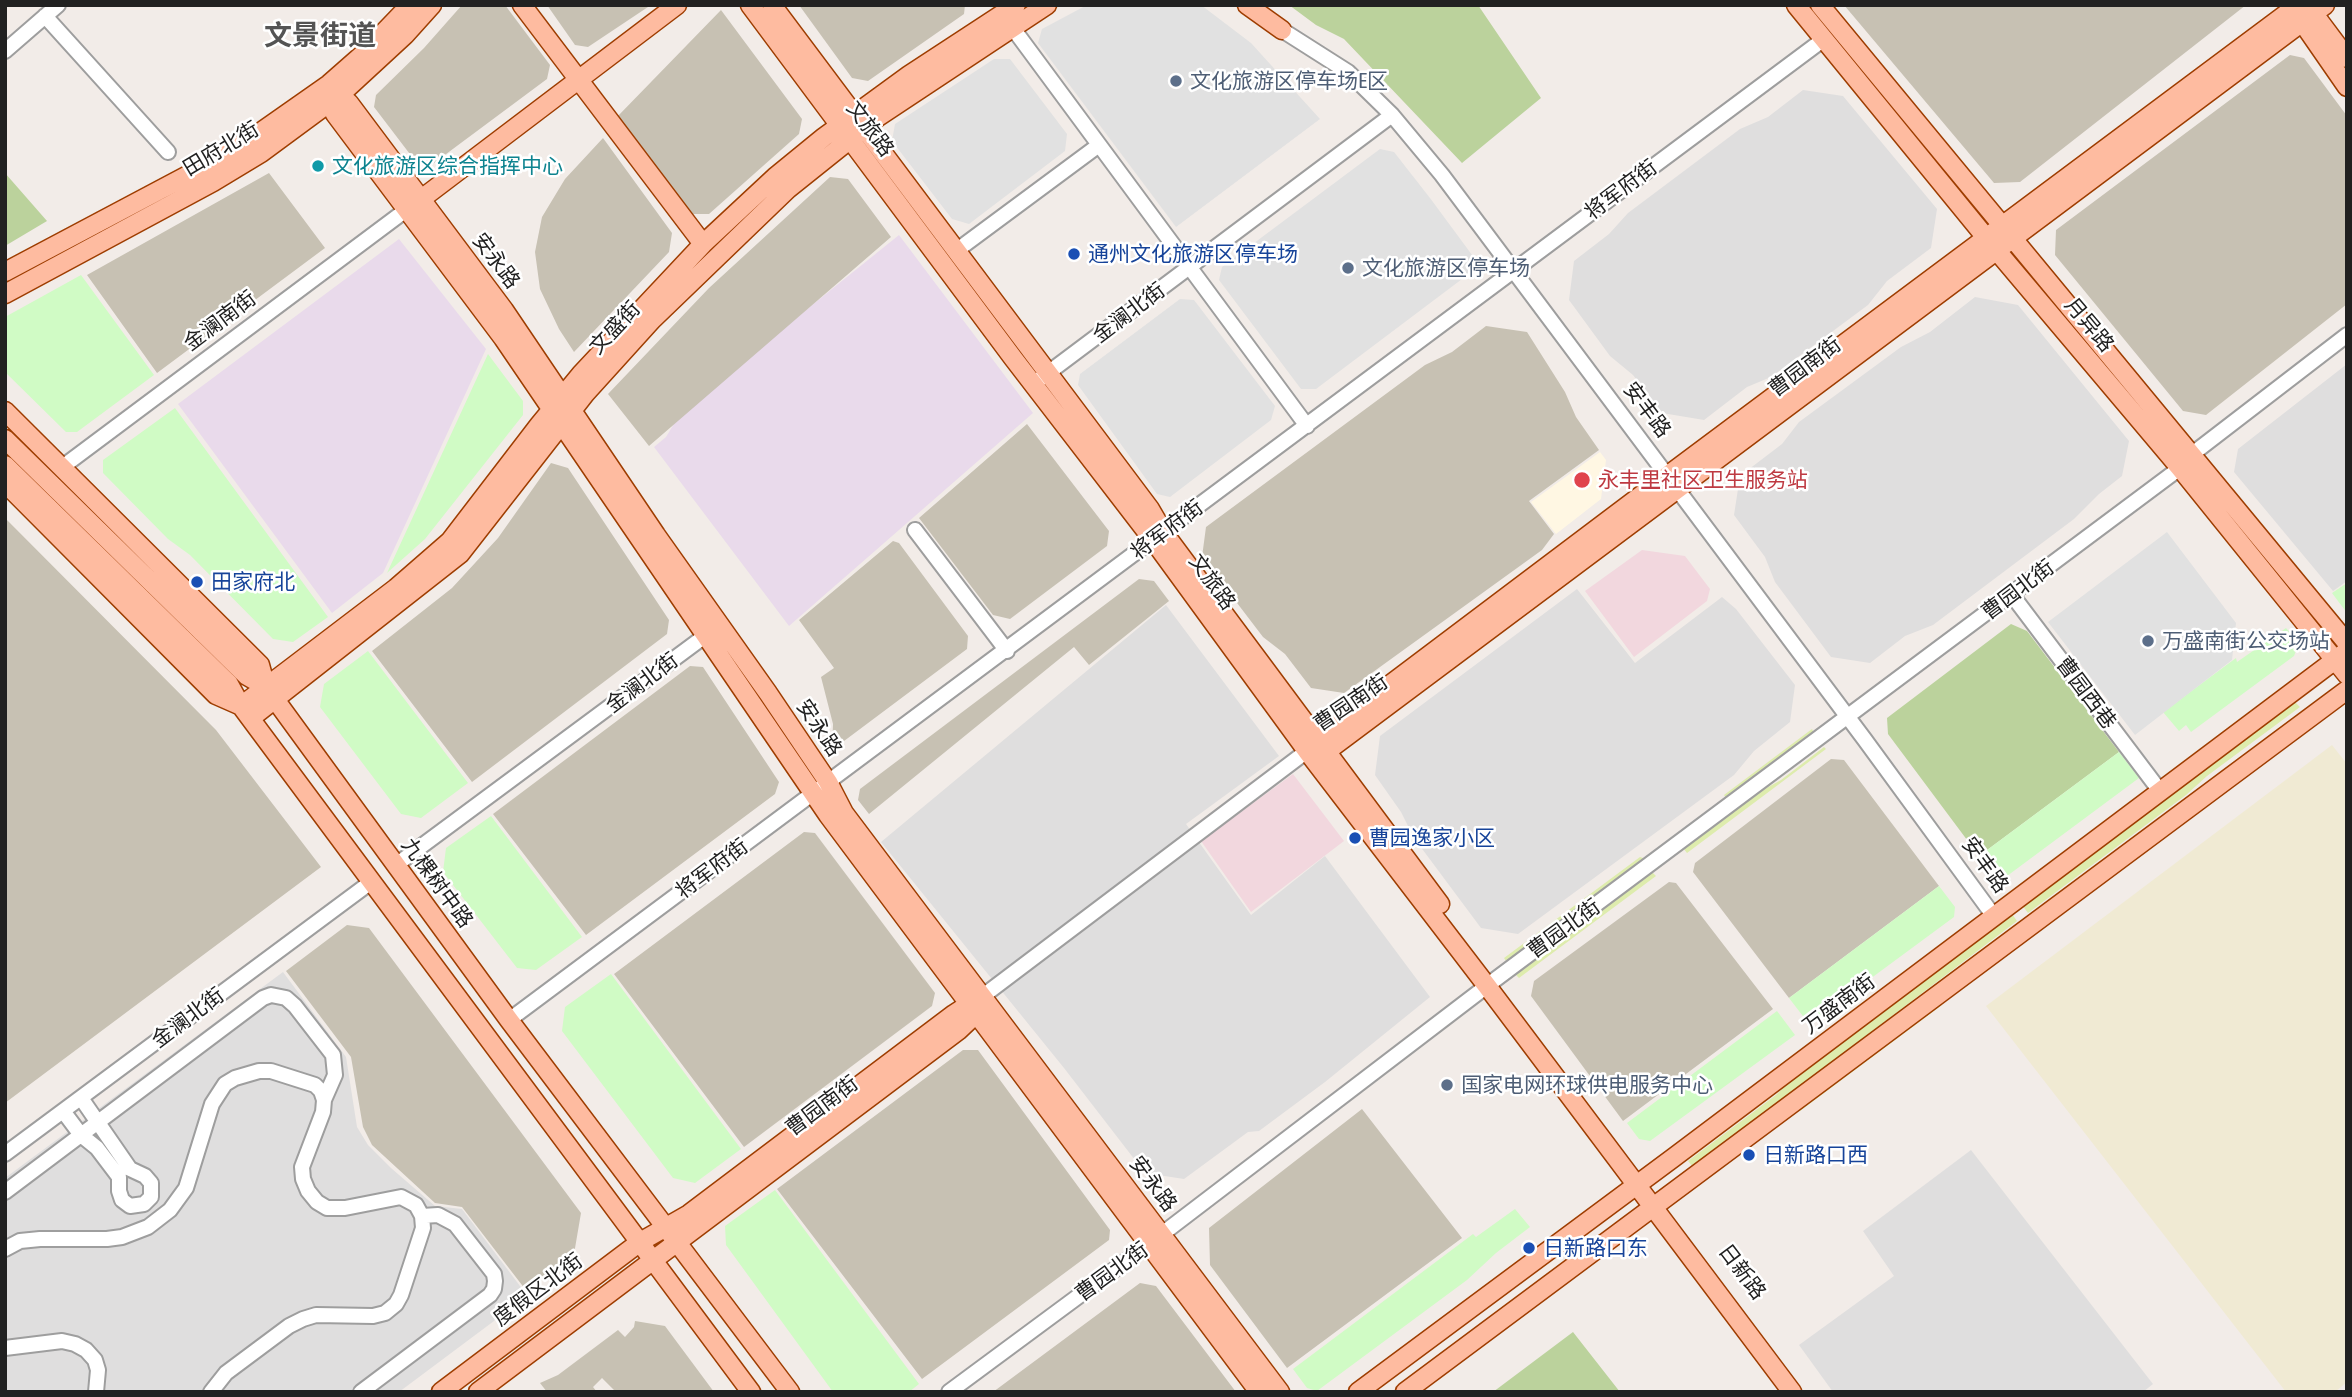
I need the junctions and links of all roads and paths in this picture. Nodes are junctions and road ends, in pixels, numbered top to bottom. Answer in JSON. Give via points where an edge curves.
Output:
{"nodes":[{"id":1,"x":58,"y":5,"type":"edge"},
{"id":2,"x":410,"y":5,"type":"edge"},
{"id":3,"x":432,"y":5,"type":"edge"},
{"id":4,"x":522,"y":5,"type":"edge"},
{"id":5,"x":677,"y":5,"type":"edge"},
{"id":6,"x":750,"y":5,"type":"edge"},
{"id":7,"x":772,"y":5,"type":"edge"},
{"id":8,"x":1047,"y":5,"type":"edge"},
{"id":9,"x":1248,"y":5,"type":"edge"},
{"id":10,"x":1796,"y":5,"type":"edge"},
{"id":11,"x":1820,"y":5,"type":"edge"},
{"id":12,"x":2306,"y":9,"type":"edge"},
{"id":13,"x":1006,"y":13,"type":"edge"},
{"id":14,"x":45,"y":16,"type":"junction"},
{"id":15,"x":1282,"y":30,"type":"joint"},
{"id":16,"x":1824,"y":39,"type":"junction"},
{"id":17,"x":5,"y":51,"type":"edge"},
{"id":18,"x":2347,"y":58,"type":"edge"},
{"id":19,"x":578,"y":79,"type":"junction"},
{"id":20,"x":2347,"y":87,"type":"edge"},
{"id":21,"x":330,"y":93,"type":"junction"},
{"id":22,"x":1392,"y":115,"type":"junction"},
{"id":23,"x":852,"y":127,"type":"junction"},
{"id":24,"x":1099,"y":145,"type":"junction"},
{"id":25,"x":168,"y":152,"type":"dead end"},
{"id":26,"x":413,"y":205,"type":"junction"},
{"id":27,"x":2008,"y":233,"type":"junction"},
{"id":28,"x":703,"y":244,"type":"junction"},
{"id":29,"x":1992,"y":245,"type":"junction"},
{"id":30,"x":956,"y":251,"type":"junction"},
{"id":31,"x":1191,"y":267,"type":"junction"},
{"id":32,"x":1513,"y":270,"type":"junction"},
{"id":33,"x":5,"y":272,"type":"edge"},
{"id":34,"x":5,"y":294,"type":"edge"},
{"id":35,"x":2347,"y":335,"type":"edge"},
{"id":36,"x":1040,"y":379,"type":"junction"},
{"id":37,"x":5,"y":411,"type":"edge"},
{"id":38,"x":561,"y":411,"type":"junction"},
{"id":39,"x":1307,"y":426,"type":"junction"},
{"id":40,"x":5,"y":439,"type":"edge"},
{"id":41,"x":2185,"y":462,"type":"junction"},
{"id":42,"x":5,"y":465,"type":"edge"},
{"id":43,"x":61,"y":468,"type":"junction"},
{"id":44,"x":1673,"y":483,"type":"junction"},
{"id":45,"x":5,"y":484,"type":"edge"},
{"id":46,"x":915,"y":530,"type":"dead end"},
{"id":47,"x":1158,"y":537,"type":"junction"},
{"id":48,"x":2012,"y":595,"type":"junction"},
{"id":49,"x":713,"y":631,"type":"junction"},
{"id":50,"x":2347,"y":643,"type":"edge"},
{"id":51,"x":1007,"y":651,"type":"junction"},
{"id":52,"x":2341,"y":655,"type":"edge"},
{"id":53,"x":2347,"y":676,"type":"edge"},
{"id":54,"x":2347,"y":690,"type":"edge"},
{"id":55,"x":270,"y":693,"type":"junction"},
{"id":56,"x":246,"y":712,"type":"junction"},
{"id":57,"x":1847,"y":716,"type":"junction"},
{"id":58,"x":1317,"y":747,"type":"junction"},
{"id":59,"x":821,"y":787,"type":"junction"},
{"id":60,"x":2160,"y":791,"type":"junction"},
{"id":61,"x":396,"y":866,"type":"junction"},
{"id":62,"x":371,"y":881,"type":"junction"},
{"id":63,"x":1993,"y":915,"type":"junction"},
{"id":64,"x":1492,"y":982,"type":"junction"},
{"id":65,"x":976,"y":1004,"type":"junction"},
{"id":66,"x":509,"y":1020,"type":"junction"},
{"id":67,"x":80,"y":1098,"type":"junction"},
{"id":68,"x":324,"y":1100,"type":"junction"},
{"id":69,"x":63,"y":1111,"type":"junction"},
{"id":70,"x":99,"y":1121,"type":"junction"},
{"id":71,"x":81,"y":1135,"type":"junction"},
{"id":72,"x":5,"y":1154,"type":"edge"},
{"id":73,"x":1641,"y":1182,"type":"junction"},
{"id":74,"x":5,"y":1192,"type":"edge"},
{"id":75,"x":1657,"y":1204,"type":"junction"},
{"id":76,"x":422,"y":1216,"type":"junction"},
{"id":77,"x":671,"y":1234,"type":"junction"},
{"id":78,"x":1156,"y":1239,"type":"junction"},
{"id":79,"x":640,"y":1242,"type":"junction"},
{"id":80,"x":5,"y":1249,"type":"edge"},
{"id":81,"x":653,"y":1261,"type":"junction"},
{"id":82,"x":5,"y":1348,"type":"edge"},
{"id":83,"x":96,"y":1392,"type":"edge"},
{"id":84,"x":211,"y":1392,"type":"edge"},
{"id":85,"x":361,"y":1392,"type":"edge"},
{"id":86,"x":441,"y":1392,"type":"edge"},
{"id":87,"x":478,"y":1392,"type":"edge"},
{"id":88,"x":751,"y":1392,"type":"edge"},
{"id":89,"x":790,"y":1392,"type":"edge"},
{"id":90,"x":949,"y":1392,"type":"edge"},
{"id":91,"x":1259,"y":1392,"type":"edge"},
{"id":92,"x":1280,"y":1392,"type":"edge"},
{"id":93,"x":1358,"y":1392,"type":"edge"},
{"id":94,"x":1405,"y":1392,"type":"edge"},
{"id":95,"x":1792,"y":1392,"type":"edge"},
{"id":96,"x":1803,"y":1392,"type":"edge"}],
"edges":[{"from":1,"to":14,"type":"street"},
{"from":2,"to":21,"type":"main road","name":"田府北街"},
{"from":3,"to":21,"type":"main road","name":"田府北街","via":[[395,45]]},
{"from":4,"to":19,"type":"main road"},
{"from":5,"to":19,"type":"main road","name":"金澜南街"},
{"from":6,"to":23,"type":"main road","name":"文旅路"},
{"from":7,"to":23,"type":"main road","name":"文旅路"},
{"from":8,"to":13,"type":"main road","name":"文盛街"},
{"from":9,"to":15,"type":"main road","name":"安丰路"},
{"from":10,"to":16,"type":"main road","name":"月异路"},
{"from":11,"to":27,"type":"main road","name":"月异路"},
{"from":12,"to":18,"type":"main road"},
{"from":12,"to":20,"type":"main road"},
{"from":12,"to":27,"type":"main road","name":"曹园南街"},
{"from":13,"to":23,"type":"main road","name":"文盛街","via":[[877,117]]},
{"from":13,"to":24,"type":"street"},
{"from":14,"to":17,"type":"street"},
{"from":14,"to":25,"type":"street"},
{"from":15,"to":22,"type":"street","name":"安丰路","via":[[1348,72]]},
{"from":16,"to":29,"type":"main road","name":"月异路"},
{"from":16,"to":32,"type":"street","name":"将军府街"},
{"from":19,"to":26,"type":"main road","name":"金澜南街"},
{"from":19,"to":28,"type":"main road"},
{"from":21,"to":26,"type":"main road","name":"安永路","via":[[335,114]]},
{"from":21,"to":33,"type":"main road","name":"田府北街","via":[[229,153]]},
{"from":21,"to":34,"type":"main road","name":"田府北街","via":[[277,142],[237,168]]},
{"from":22,"to":31,"type":"street","name":"金澜北街"},
{"from":22,"to":32,"type":"street","name":"安丰路"},
{"from":23,"to":28,"type":"main road","name":"文盛街","via":[[775,177]]},
{"from":23,"to":30,"type":"main road","name":"文旅路"},
{"from":23,"to":36,"type":"main road","name":"文旅路"},
{"from":23,"to":38,"type":"main road","name":"文盛街"},
{"from":24,"to":30,"type":"street"},
{"from":24,"to":31,"type":"street"},
{"from":26,"to":38,"type":"main road","name":"安永路","via":[[503,338]]},
{"from":26,"to":43,"type":"street","name":"金澜南街"},
{"from":27,"to":29,"type":"main road","name":"曹园南街"},
{"from":27,"to":41,"type":"main road","name":"月异路"},
{"from":28,"to":38,"type":"main road","name":"文盛街"},
{"from":29,"to":41,"type":"main road","name":"月异路"},
{"from":29,"to":44,"type":"main road","name":"曹园南街"},
{"from":30,"to":36,"type":"main road","name":"文旅路"},
{"from":31,"to":36,"type":"street","name":"金澜北街"},
{"from":31,"to":39,"type":"street"},
{"from":32,"to":39,"type":"street","name":"将军府街"},
{"from":32,"to":44,"type":"street","name":"安丰路"},
{"from":35,"to":41,"type":"street","name":"曹园北街"},
{"from":36,"to":47,"type":"main road","name":"文旅路"},
{"from":37,"to":43,"type":"main road"},
{"from":38,"to":49,"type":"main road","name":"安永路"},
{"from":38,"to":55,"type":"main road","name":"文盛街","via":[[450,541]]},
{"from":39,"to":47,"type":"street","name":"将军府街"},
{"from":40,"to":55,"type":"main road","name":"九棵树中路","via":[[247,676]]},
{"from":41,"to":48,"type":"street","name":"曹园北街"},
{"from":41,"to":50,"type":"main road","name":"月异路"},
{"from":41,"to":52,"type":"main road","name":"月异路"},
{"from":42,"to":56,"type":"main road","via":[[229,684]]},
{"from":43,"to":55,"type":"main road","via":[[260,665]]},
{"from":44,"to":57,"type":"street","name":"安丰路"},
{"from":44,"to":58,"type":"main road","name":"曹园南街"},
{"from":45,"to":56,"type":"main road","via":[[216,695]]},
{"from":46,"to":51,"type":"street"},
{"from":47,"to":51,"type":"street","name":"将军府街"},
{"from":47,"to":58,"type":"main road","name":"文旅路"},
{"from":48,"to":57,"type":"street","name":"曹园北街"},
{"from":48,"to":60,"type":"street","name":"曹园西巷"},
{"from":49,"to":59,"type":"main road","name":"安永路"},
{"from":49,"to":61,"type":"street","name":"金澜北街"},
{"from":51,"to":59,"type":"street","name":"将军府街"},
{"from":52,"to":53,"type":"main road","name":"月异路"},
{"from":52,"to":60,"type":"main road","name":"万盛南街"},
{"from":54,"to":75,"type":"main road"},
{"from":55,"to":56,"type":"main road","name":"文盛街"},
{"from":55,"to":61,"type":"main road","name":"九棵树中路"},
{"from":56,"to":62,"type":"main road"},
{"from":57,"to":63,"type":"street","name":"安丰路"},
{"from":57,"to":64,"type":"street","name":"曹园北街"},
{"from":58,"to":64,"type":"main road","name":"文旅路"},
{"from":58,"to":65,"type":"street","name":"曹园南街"},
{"from":59,"to":65,"type":"main road","name":"安永路","via":[[828,815]]},
{"from":59,"to":66,"type":"street","name":"将军府街"},
{"from":60,"to":63,"type":"main road","name":"万盛南街"},
{"from":61,"to":66,"type":"main road","name":"九棵树中路"},
{"from":62,"to":67,"type":"street","name":"金澜北街"},
{"from":62,"to":79,"type":"main road"},
{"from":63,"to":73,"type":"main road","name":"万盛南街"},
{"from":64,"to":73,"type":"main road","name":"文旅路"},
{"from":64,"to":78,"type":"street","name":"曹园北街"},
{"from":65,"to":77,"type":"main road","name":"曹园南街","via":[[690,1214]]},
{"from":65,"to":78,"type":"main road","name":"安永路"},
{"from":66,"to":77,"type":"main road","name":"九棵树中路"},
{"from":67,"to":69,"type":"street","name":"金澜北街"},
{"from":67,"to":70,"type":"street"},
{"from":68,"to":70,"type":"street","via":[[335,1075],[332,1055],[295,1006],[286,998],[271,995]]},
{"from":68,"to":76,"type":"street","via":[[302,1167],[308,1191],[317,1202],[327,1208],[345,1208],[401,1197],[416,1205]]},
{"from":68,"to":80,"type":"street","via":[[315,1085],[271,1071],[235,1078],[225,1084],[212,1104],[186,1188],[160,1219],[107,1240],[40,1239],[20,1241]]},
{"from":69,"to":71,"type":"street"},
{"from":69,"to":72,"type":"street","name":"金澜北街"},
{"from":70,"to":71,"type":"street"},
{"from":70,"to":71,"type":"street","via":[[130,1168],[151,1183],[152,1192],[144,1204],[130,1206],[122,1200],[119,1177]]},
{"from":71,"to":74,"type":"street"},
{"from":73,"to":75,"type":"main road","name":"日新路"},
{"from":73,"to":93,"type":"main road","name":"万盛南街"},
{"from":75,"to":94,"type":"main road"},
{"from":75,"to":95,"type":"main road","name":"日新路"},
{"from":75,"to":96,"type":"main road","name":"日新路"},
{"from":76,"to":84,"type":"street","via":[[423,1228],[396,1304],[373,1317],[316,1315],[303,1319],[226,1373]]},
{"from":76,"to":85,"type":"street","via":[[438,1215],[455,1224],[494,1274],[494,1289]]},
{"from":77,"to":79,"type":"main road","name":"度假区北街"},
{"from":77,"to":81,"type":"main road"},
{"from":77,"to":89,"type":"main road","name":"九棵树中路"},
{"from":78,"to":90,"type":"street","name":"曹园北街"},
{"from":78,"to":91,"type":"main road","name":"安永路"},
{"from":78,"to":92,"type":"main road","name":"安永路"},
{"from":79,"to":81,"type":"main road"},
{"from":79,"to":86,"type":"main road","name":"度假区北街"},
{"from":81,"to":87,"type":"main road"},
{"from":81,"to":88,"type":"main road"},
{"from":82,"to":83,"type":"street","via":[[62,1341],[75,1344],[95,1360]]}]}
